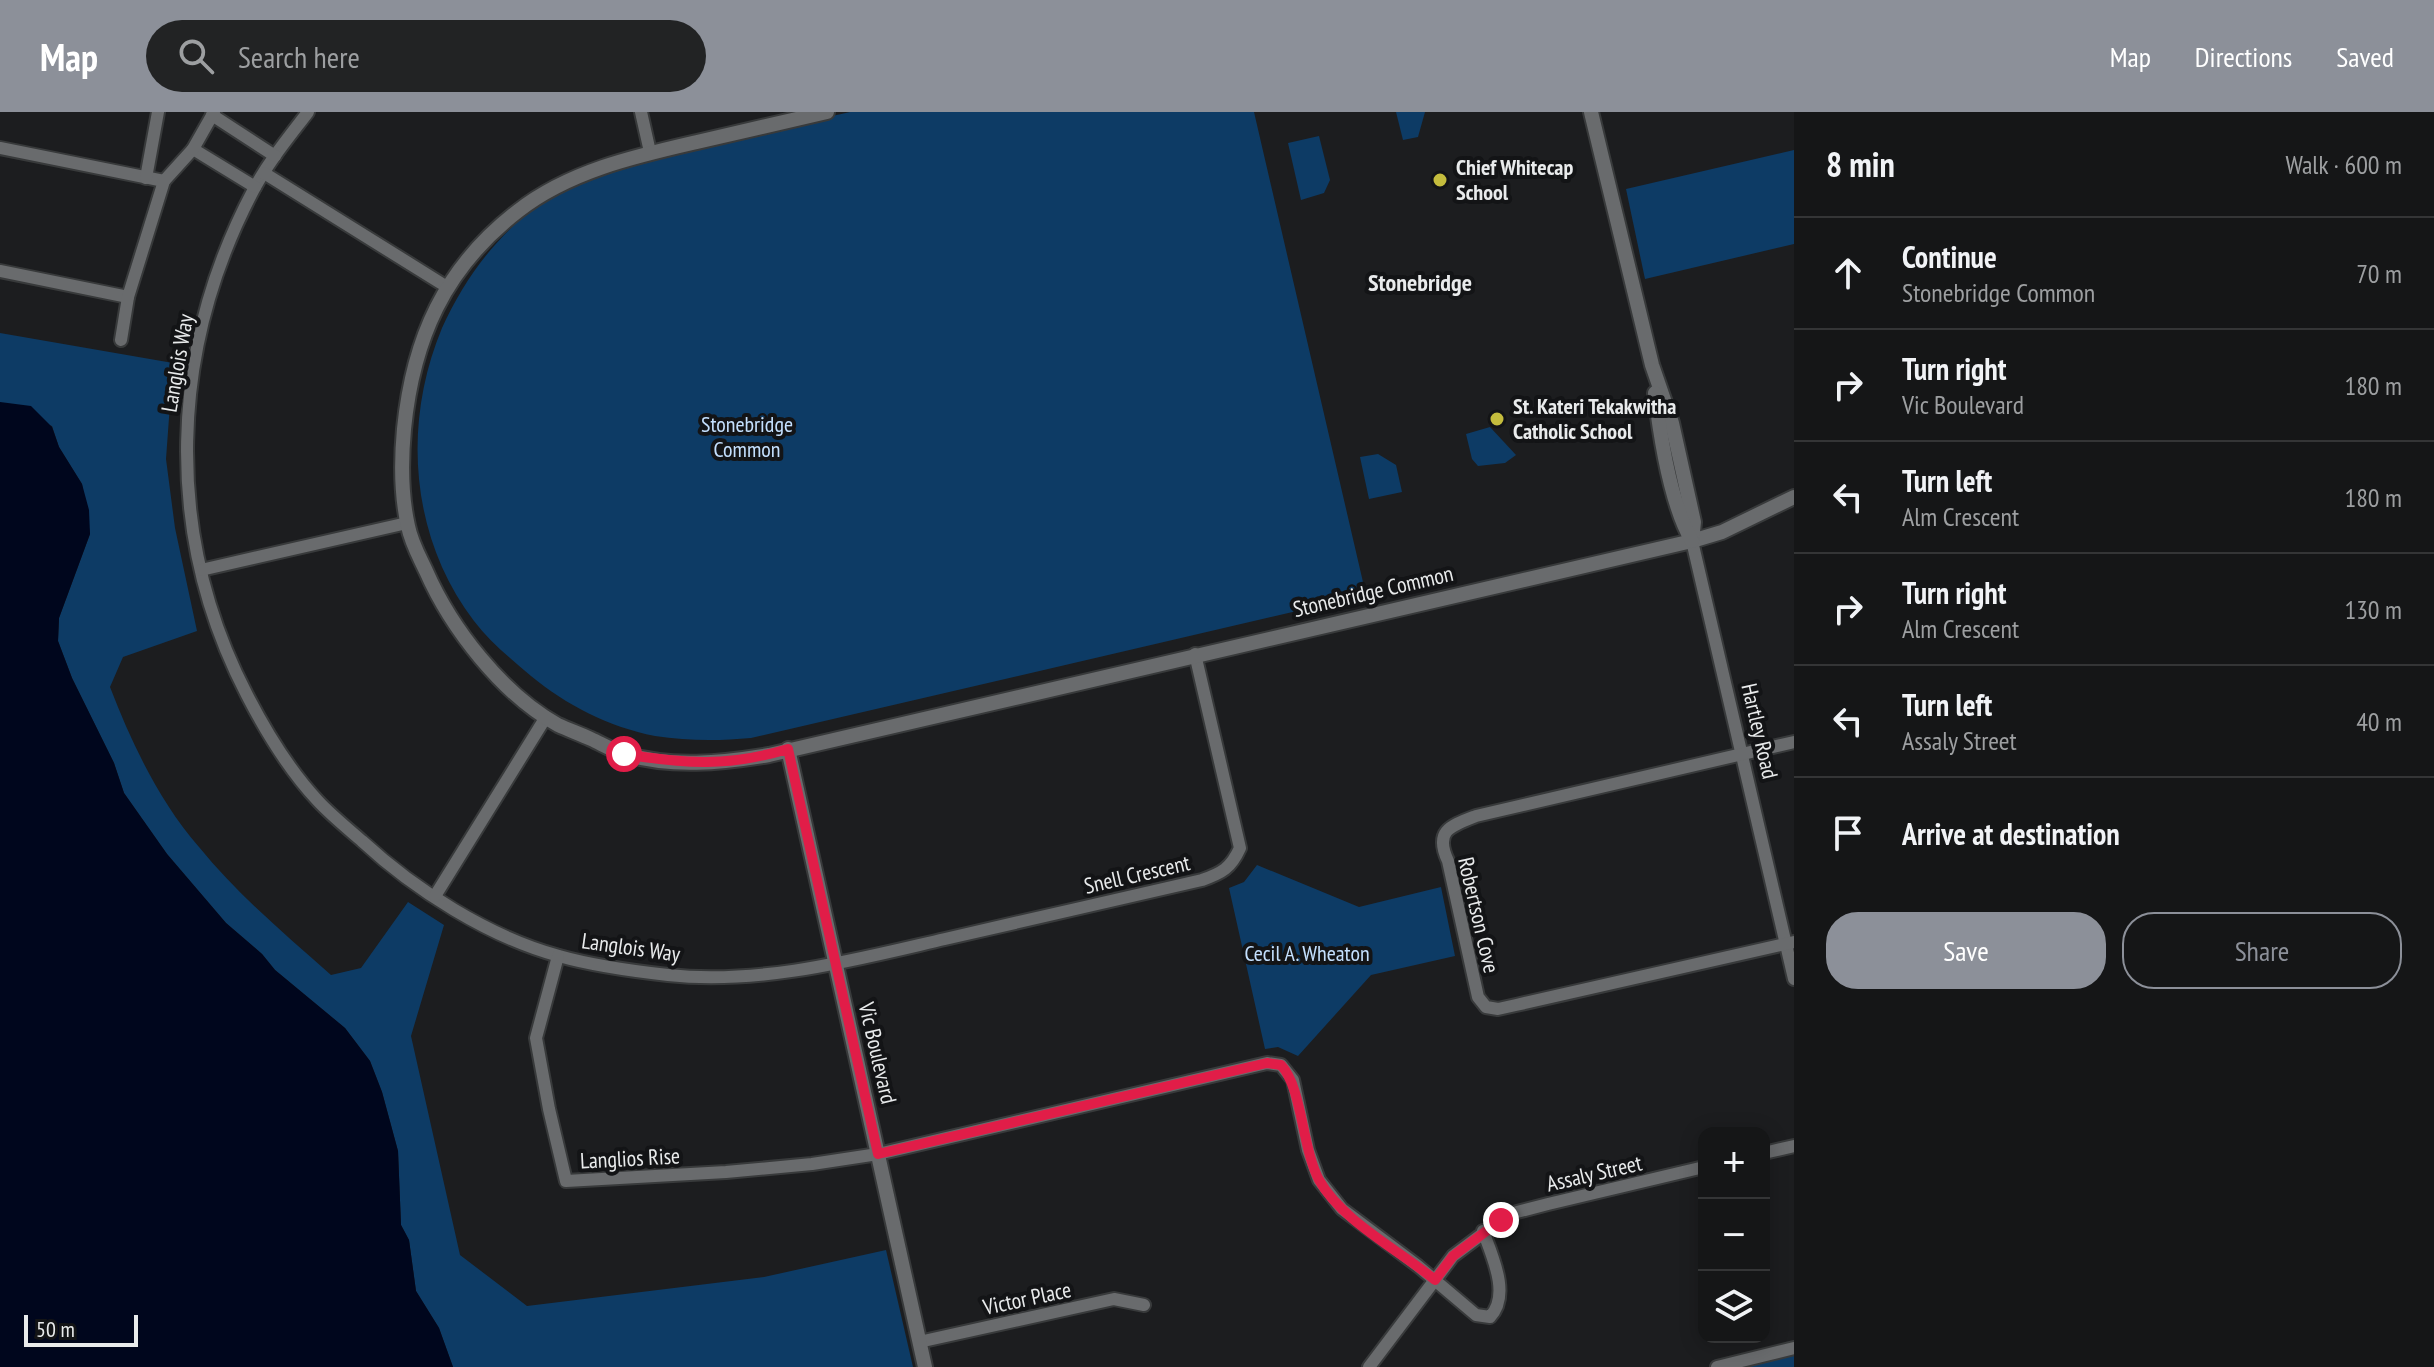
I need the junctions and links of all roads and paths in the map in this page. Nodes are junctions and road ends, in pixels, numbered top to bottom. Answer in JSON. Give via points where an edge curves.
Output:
{"nodes":[{"id":1,"x":158,"y":112,"type":"edge"},
{"id":2,"x":308,"y":112,"type":"edge"},
{"id":3,"x":641,"y":112,"type":"edge"},
{"id":4,"x":827,"y":112,"type":"edge"},
{"id":5,"x":213,"y":114,"type":"edge"},
{"id":6,"x":1593,"y":115,"type":"edge"},
{"id":7,"x":0,"y":148,"type":"edge"},
{"id":8,"x":193,"y":149,"type":"junction"},
{"id":9,"x":650,"y":152,"type":"junction"},
{"id":10,"x":275,"y":156,"type":"junction"},
{"id":11,"x":264,"y":173,"type":"junction"},
{"id":12,"x":146,"y":178,"type":"junction"},
{"id":13,"x":164,"y":181,"type":"junction"},
{"id":14,"x":255,"y":187,"type":"junction"},
{"id":15,"x":0,"y":271,"type":"edge"},
{"id":16,"x":447,"y":287,"type":"junction"},
{"id":17,"x":128,"y":297,"type":"junction"},
{"id":18,"x":121,"y":340,"type":"dead end"},
{"id":19,"x":1794,"y":497,"type":"edge"},
{"id":20,"x":407,"y":523,"type":"junction"},
{"id":21,"x":1692,"y":541,"type":"junction"},
{"id":22,"x":201,"y":570,"type":"junction"},
{"id":23,"x":1195,"y":654,"type":"junction"},
{"id":24,"x":546,"y":717,"type":"junction"},
{"id":25,"x":1794,"y":742,"type":"edge"},
{"id":26,"x":788,"y":749,"type":"junction"},
{"id":27,"x":1743,"y":754,"type":"junction"},
{"id":28,"x":435,"y":896,"type":"junction"},
{"id":29,"x":1790,"y":943,"type":"edge"},
{"id":30,"x":558,"y":956,"type":"junction"},
{"id":31,"x":835,"y":964,"type":"junction"},
{"id":32,"x":1794,"y":979,"type":"edge"},
{"id":33,"x":1794,"y":1146,"type":"edge"},
{"id":34,"x":1770,"y":1152,"type":"edge"},
{"id":35,"x":878,"y":1154,"type":"junction"},
{"id":36,"x":1698,"y":1168,"type":"edge"},
{"id":37,"x":1483,"y":1231,"type":"junction"},
{"id":38,"x":1435,"y":1280,"type":"junction"},
{"id":39,"x":1144,"y":1305,"type":"dead end"},
{"id":40,"x":919,"y":1342,"type":"junction"},
{"id":41,"x":1794,"y":1348,"type":"edge"},
{"id":42,"x":925,"y":1367,"type":"edge"},
{"id":43,"x":1369,"y":1367,"type":"edge"},
{"id":44,"x":1717,"y":1367,"type":"edge"}],
"edges":[{"from":1,"to":12,"type":"street"},
{"from":2,"to":10,"type":"street","name":"Langlois Way"},
{"from":3,"to":9,"type":"street"},
{"from":4,"to":9,"type":"street","name":"Stonebridge Common"},
{"from":5,"to":8,"type":"street"},
{"from":5,"to":10,"type":"street"},
{"from":6,"to":21,"type":"street","name":"Hartley Road","via":[[1652,365],[1672,423],[1694,522]]},
{"from":7,"to":12,"type":"street"},
{"from":8,"to":13,"type":"street"},
{"from":8,"to":14,"type":"street"},
{"from":9,"to":16,"type":"street","name":"Stonebridge Common","via":[[553,189],[518,210],[473,252]]},
{"from":10,"to":11,"type":"street","name":"Langlois Way"},
{"from":11,"to":14,"type":"street","name":"Langlois Way"},
{"from":11,"to":16,"type":"street"},
{"from":12,"to":13,"type":"street"},
{"from":13,"to":17,"type":"street"},
{"from":14,"to":22,"type":"street","name":"Langlois Way","via":[[217,275],[187,405],[190,524]]},
{"from":15,"to":17,"type":"street"},
{"from":16,"to":20,"type":"street","name":"Stonebridge Common","via":[[423,336],[407,403]]},
{"from":17,"to":18,"type":"street"},
{"from":19,"to":21,"type":"street","name":"Stonebridge Common"},
{"from":20,"to":22,"type":"street"},
{"from":20,"to":24,"type":"street","name":"Stonebridge Common","via":[[436,595],[462,633],[490,669]]},
{"from":21,"to":23,"type":"street","name":"Stonebridge Common"},
{"from":21,"to":27,"type":"street","name":"Hartley Road"},
{"from":22,"to":28,"type":"street","name":"Langlois Way","via":[[229,661],[267,733],[317,800],[394,871]]},
{"from":23,"to":26,"type":"street","name":"Stonebridge Common"},
{"from":23,"to":31,"type":"street","name":"Snell Crescent","via":[[1240,848],[1225,872]]},
{"from":24,"to":26,"type":"street","name":"Stonebridge Common","via":[[624,754],[673,762],[721,763]]},
{"from":24,"to":28,"type":"street"},
{"from":25,"to":27,"type":"street"},
{"from":26,"to":31,"type":"street","name":"Vic Boulevard"},
{"from":27,"to":29,"type":"street","name":"Hartley Road"},
{"from":27,"to":29,"type":"street","name":"Robertson Cove","via":[[1476,816],[1443,834],[1441,846],[1478,997],[1486,1007],[1498,1009]]},
{"from":28,"to":30,"type":"street","name":"Langlois Way","via":[[522,943]]},
{"from":29,"to":32,"type":"street","name":"Hartley Road"},
{"from":30,"to":31,"type":"street","name":"Langlois Way","via":[[671,976],[746,977]]},
{"from":30,"to":35,"type":"street","name":"Langlios Rise","via":[[536,1038],[566,1181],[726,1172]]},
{"from":31,"to":35,"type":"street","name":"Vic Boulevard"},
{"from":33,"to":34,"type":"street"},
{"from":35,"to":38,"type":"street","via":[[1267,1063],[1281,1065],[1293,1080],[1319,1180],[1342,1209]]},
{"from":35,"to":40,"type":"street","name":"Vic Boulevard"},
{"from":36,"to":37,"type":"street","name":"Assaly Street","via":[[1517,1212]]},
{"from":37,"to":38,"type":"street","name":"Assaly Street"},
{"from":37,"to":38,"type":"street","via":[[1501,1298],[1498,1309],[1490,1317],[1476,1315]]},
{"from":38,"to":43,"type":"street","name":"Assaly Street"},
{"from":39,"to":40,"type":"street","name":"Victor Place","via":[[1114,1299]]},
{"from":40,"to":42,"type":"street","name":"Vic Boulevard"},
{"from":41,"to":44,"type":"street"}]}
